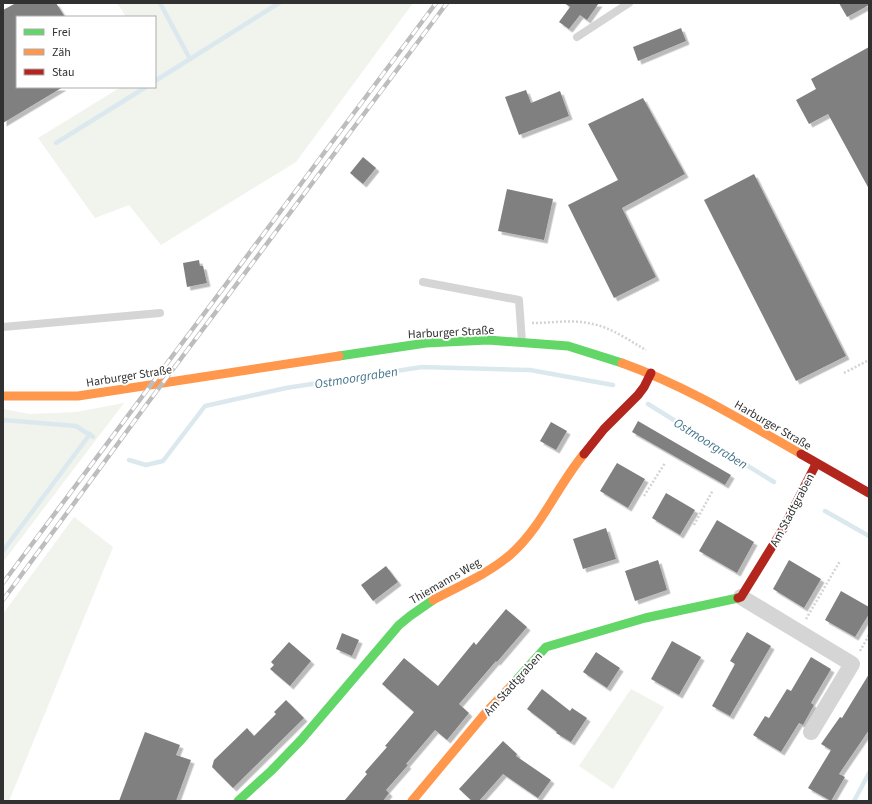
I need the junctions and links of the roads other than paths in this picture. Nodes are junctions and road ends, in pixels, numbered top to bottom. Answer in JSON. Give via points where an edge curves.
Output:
{"nodes":[{"id":1,"x":629,"y":3,"type":"edge"},
{"id":2,"x":577,"y":37,"type":"dead end"},
{"id":3,"x":423,"y":282,"type":"dead end"},
{"id":4,"x":160,"y":313,"type":"dead end"},
{"id":5,"x":3,"y":327,"type":"edge"},
{"id":6,"x":522,"y":343,"type":"junction"},
{"id":7,"x":651,"y":373,"type":"junction"},
{"id":8,"x":3,"y":396,"type":"edge"},
{"id":9,"x":816,"y":464,"type":"junction"},
{"id":10,"x":869,"y":493,"type":"edge"},
{"id":11,"x":741,"y":597,"type":"junction"},
{"id":12,"x":810,"y":732,"type":"dead end"},
{"id":13,"x":238,"y":801,"type":"edge"},
{"id":14,"x":412,"y":801,"type":"edge"}],
"edges":[{"from":1,"to":2,"type":"lane"},
{"from":3,"to":6,"type":"lane","via":[[518,300]]},
{"from":4,"to":5,"type":"lane"},
{"from":6,"to":7,"type":"street","name":"Harburger Straße","via":[[568,346]]},
{"from":6,"to":8,"type":"street","name":"Harburger Straße","via":[[488,340],[426,343],[78,396]]},
{"from":7,"to":9,"type":"street","name":"Harburger Straße","via":[[708,402]]},
{"from":7,"to":13,"type":"street","name":"Thiemanns Weg","via":[[643,389],[601,431],[574,466],[524,543],[497,565],[434,600],[400,624],[298,743]]},
{"from":9,"to":10,"type":"street","name":"Harburger Straße"},
{"from":9,"to":11,"type":"street","name":"Am Stadtgraben","via":[[783,529]]},
{"from":11,"to":12,"type":"street","via":[[852,664]]},
{"from":11,"to":14,"type":"street","name":"Am Stadtgraben","via":[[645,618],[546,647],[488,710]]}]}
